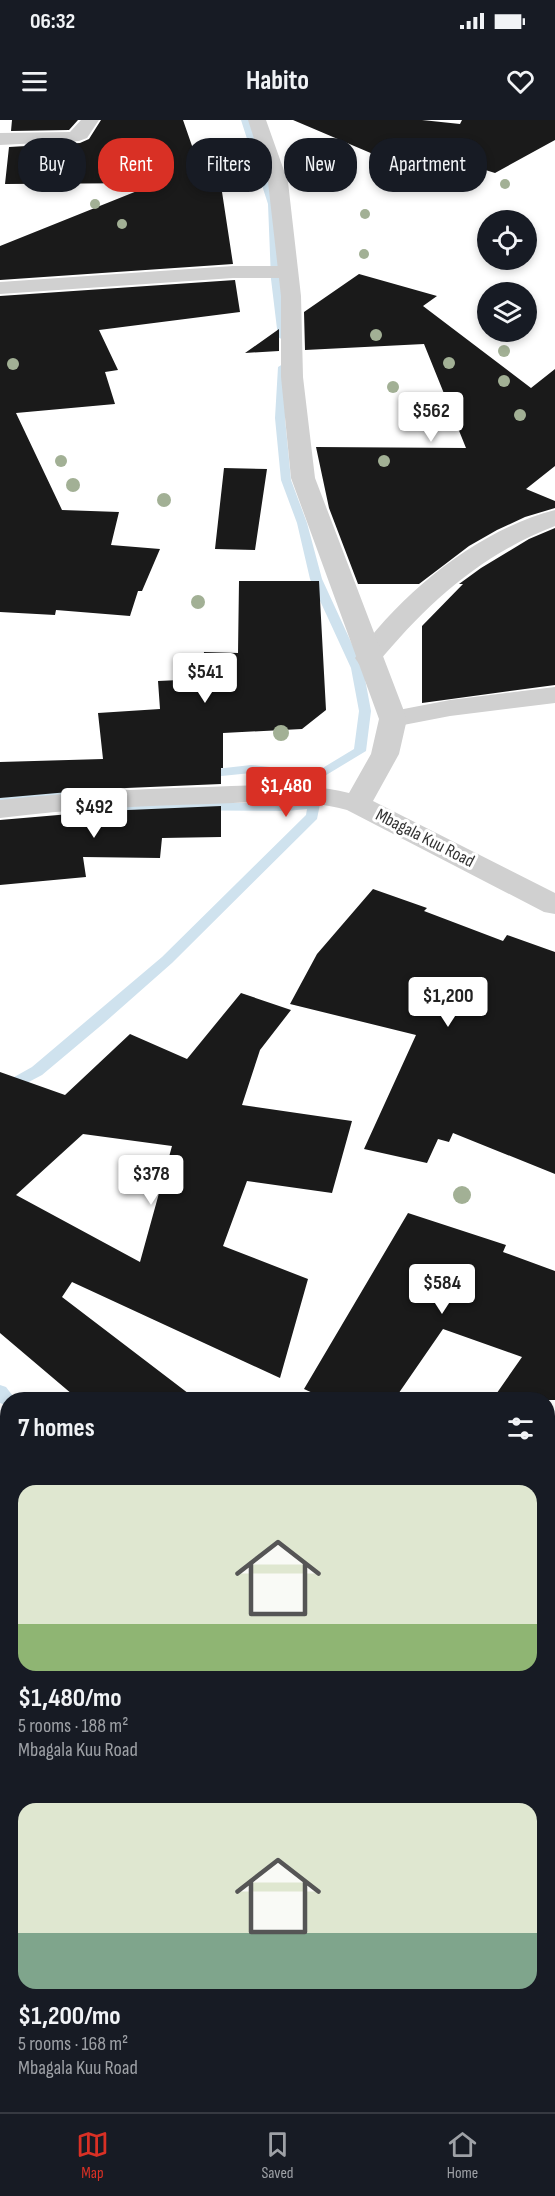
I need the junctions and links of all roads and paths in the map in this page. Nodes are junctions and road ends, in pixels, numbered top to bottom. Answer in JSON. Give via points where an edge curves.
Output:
{"nodes":[{"id":1,"x":90,"y":120,"type":"edge"},
{"id":2,"x":257,"y":120,"type":"edge"},
{"id":3,"x":0,"y":139,"type":"edge"},
{"id":4,"x":286,"y":272,"type":"junction"},
{"id":5,"x":0,"y":288,"type":"edge"},
{"id":6,"x":555,"y":517,"type":"edge"},
{"id":7,"x":368,"y":658,"type":"junction"},
{"id":8,"x":555,"y":694,"type":"edge"},
{"id":9,"x":393,"y":719,"type":"junction"},
{"id":10,"x":357,"y":804,"type":"junction"},
{"id":11,"x":0,"y":809,"type":"edge"},
{"id":12,"x":555,"y":905,"type":"edge"}],
"edges":[{"from":1,"to":3,"type":"street","via":[[80,134],[72,137]]},
{"from":2,"to":4,"type":"street","via":[[278,182]]},
{"from":4,"to":5,"type":"street"},
{"from":4,"to":7,"type":"street","via":[[291,296],[292,377],[303,478]]},
{"from":6,"to":7,"type":"street","via":[[502,540],[468,562],[392,627]]},
{"from":7,"to":9,"type":"street"},
{"from":8,"to":9,"type":"street"},
{"from":9,"to":10,"type":"street","via":[[385,754]]},
{"from":10,"to":11,"type":"street","name":"Mbagala Kuu Road","via":[[323,796],[260,794],[110,797]]},
{"from":10,"to":12,"type":"street","name":"Mbagala Kuu Road"}]}
